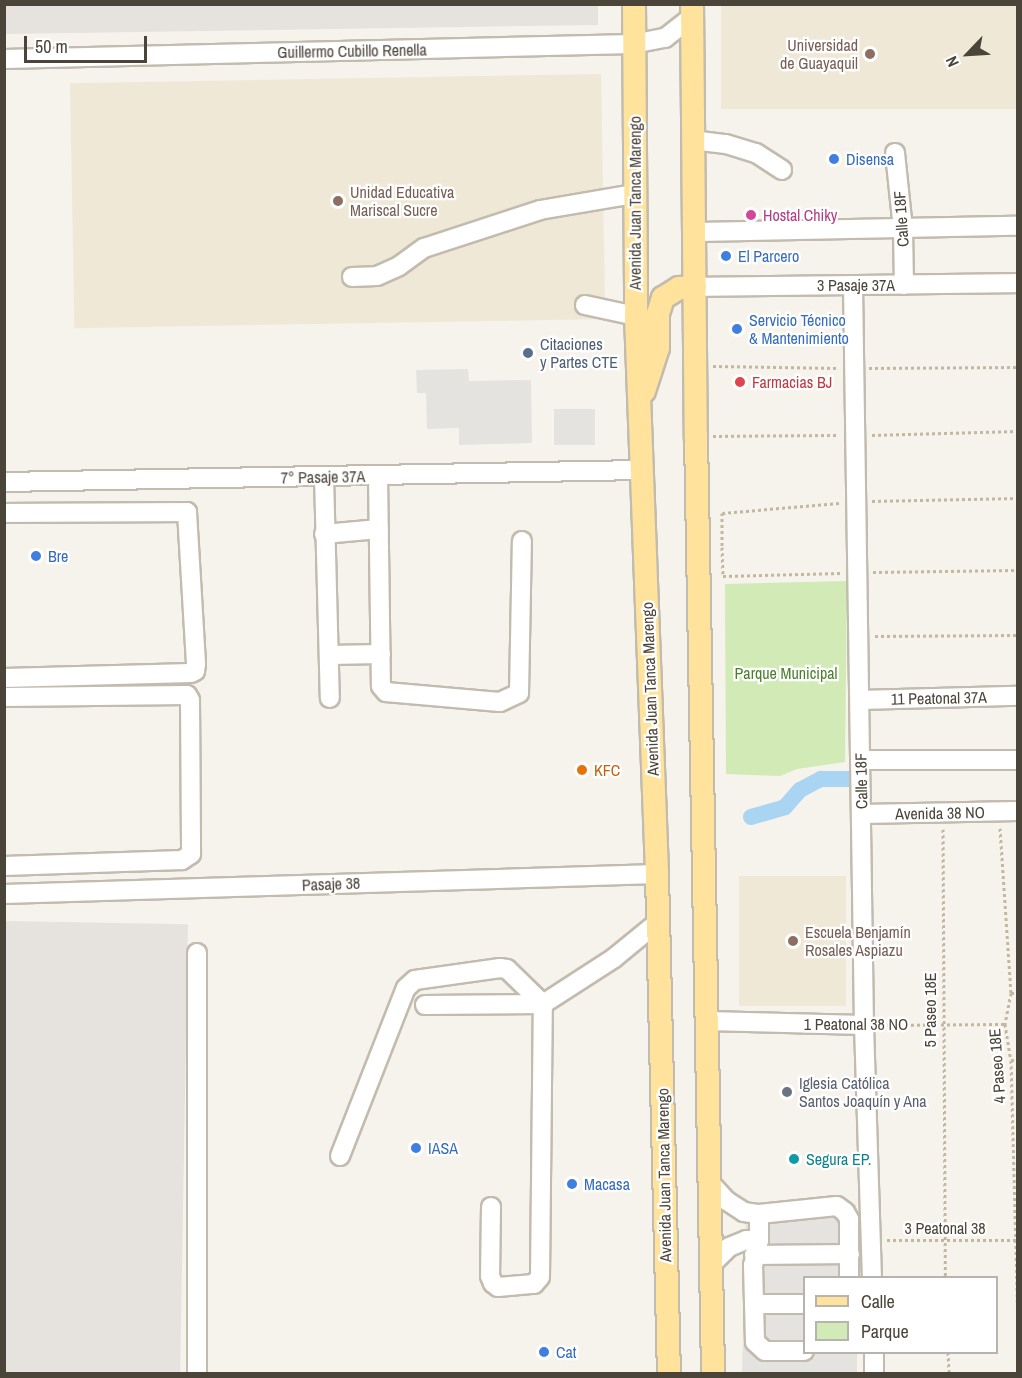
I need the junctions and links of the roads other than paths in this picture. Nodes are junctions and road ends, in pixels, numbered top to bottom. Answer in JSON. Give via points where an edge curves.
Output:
{"nodes":[{"id":1,"x":634,"y":4,"type":"edge"},
{"id":2,"x":691,"y":11,"type":"edge"},
{"id":3,"x":633,"y":44,"type":"junction"},
{"id":4,"x":4,"y":59,"type":"edge"},
{"id":5,"x":692,"y":140,"type":"junction"},
{"id":6,"x":895,"y":153,"type":"dead end"},
{"id":7,"x":782,"y":170,"type":"dead end"},
{"id":8,"x":635,"y":194,"type":"junction"},
{"id":9,"x":1017,"y":226,"type":"edge"},
{"id":10,"x":903,"y":229,"type":"junction"},
{"id":11,"x":694,"y":232,"type":"junction"},
{"id":12,"x":351,"y":277,"type":"dead end"},
{"id":13,"x":1017,"y":283,"type":"edge"},
{"id":14,"x":853,"y":285,"type":"junction"},
{"id":15,"x":904,"y":285,"type":"junction"},
{"id":16,"x":694,"y":286,"type":"junction"},
{"id":17,"x":585,"y":305,"type":"dead end"},
{"id":18,"x":636,"y":316,"type":"junction"},
{"id":19,"x":639,"y":405,"type":"junction"},
{"id":20,"x":641,"y":470,"type":"junction"},
{"id":21,"x":324,"y":476,"type":"junction"},
{"id":22,"x":378,"y":476,"type":"junction"},
{"id":23,"x":190,"y":479,"type":"junction"},
{"id":24,"x":4,"y":482,"type":"edge"},
{"id":25,"x":187,"y":512,"type":"junction"},
{"id":26,"x":4,"y":513,"type":"edge"},
{"id":27,"x":379,"y":529,"type":"junction"},
{"id":28,"x":324,"y":534,"type":"junction"},
{"id":29,"x":522,"y":541,"type":"dead end"},
{"id":30,"x":381,"y":654,"type":"junction"},
{"id":31,"x":329,"y":655,"type":"junction"},
{"id":32,"x":4,"y":678,"type":"edge"},
{"id":33,"x":1017,"y":696,"type":"edge"},
{"id":34,"x":4,"y":697,"type":"edge"},
{"id":35,"x":330,"y":698,"type":"dead end"},
{"id":36,"x":860,"y":700,"type":"junction"},
{"id":37,"x":861,"y":760,"type":"junction"},
{"id":38,"x":1017,"y":760,"type":"edge"},
{"id":39,"x":1017,"y":811,"type":"edge"},
{"id":40,"x":862,"y":814,"type":"junction"},
{"id":41,"x":4,"y":866,"type":"edge"},
{"id":42,"x":657,"y":874,"type":"junction"},
{"id":43,"x":4,"y":894,"type":"edge"},
{"id":44,"x":658,"y":922,"type":"junction"},
{"id":45,"x":198,"y":953,"type":"dead end"},
{"id":46,"x":543,"y":1004,"type":"junction"},
{"id":47,"x":425,"y":1005,"type":"dead end"},
{"id":48,"x":707,"y":1021,"type":"junction"},
{"id":49,"x":864,"y":1025,"type":"junction"},
{"id":50,"x":340,"y":1156,"type":"dead end"},
{"id":51,"x":711,"y":1184,"type":"junction"},
{"id":52,"x":491,"y":1208,"type":"dead end"},
{"id":53,"x":759,"y":1214,"type":"junction"},
{"id":54,"x":756,"y":1247,"type":"junction"},
{"id":55,"x":850,"y":1254,"type":"junction"},
{"id":56,"x":711,"y":1265,"type":"junction"},
{"id":57,"x":849,"y":1276,"type":"edge"},
{"id":58,"x":872,"y":1276,"type":"edge"},
{"id":59,"x":753,"y":1304,"type":"junction"},
{"id":60,"x":803,"y":1304,"type":"edge"},
{"id":61,"x":803,"y":1351,"type":"edge"},
{"id":62,"x":874,"y":1354,"type":"edge"},
{"id":63,"x":197,"y":1374,"type":"edge"},
{"id":64,"x":669,"y":1374,"type":"edge"},
{"id":65,"x":713,"y":1374,"type":"edge"},
{"id":66,"x":874,"y":1374,"type":"edge"}],
"edges":[{"from":1,"to":3,"type":"main road","name":"Avenida Juan Tanca Marengo"},
{"from":2,"to":3,"type":"street","name":"Guillermo Cubillo Renella","via":[[665,38]]},
{"from":2,"to":5,"type":"main road"},
{"from":3,"to":4,"type":"street","name":"Guillermo Cubillo Renella"},
{"from":3,"to":8,"type":"main road","name":"Avenida Juan Tanca Marengo"},
{"from":5,"to":7,"type":"street","via":[[756,153]]},
{"from":5,"to":11,"type":"main road"},
{"from":6,"to":10,"type":"street","name":"Calle 18F"},
{"from":8,"to":12,"type":"street","via":[[540,210],[424,248],[377,276]]},
{"from":8,"to":18,"type":"main road","name":"Avenida Juan Tanca Marengo"},
{"from":9,"to":10,"type":"street"},
{"from":10,"to":11,"type":"street"},
{"from":10,"to":15,"type":"street","name":"Calle 18F"},
{"from":11,"to":16,"type":"main road"},
{"from":13,"to":15,"type":"street","name":"3 Pasaje 37A"},
{"from":14,"to":15,"type":"street","name":"3 Pasaje 37A"},
{"from":14,"to":16,"type":"street","name":"3 Pasaje 37A"},
{"from":14,"to":36,"type":"street","name":"Calle 18F"},
{"from":16,"to":19,"type":"main road","via":[[680,288],[663,298],[658,314],[658,348]]},
{"from":16,"to":48,"type":"main road"},
{"from":17,"to":18,"type":"street"},
{"from":18,"to":19,"type":"main road","name":"Avenida Juan Tanca Marengo"},
{"from":19,"to":20,"type":"main road","name":"Avenida Juan Tanca Marengo"},
{"from":20,"to":22,"type":"street","name":"7° Pasaje 37A"},
{"from":20,"to":42,"type":"main road","name":"Avenida Juan Tanca Marengo"},
{"from":21,"to":22,"type":"street","name":"7° Pasaje 37A"},
{"from":21,"to":23,"type":"street","name":"7° Pasaje 37A"},
{"from":21,"to":28,"type":"street"},
{"from":22,"to":27,"type":"street"},
{"from":23,"to":24,"type":"street","name":"7° Pasaje 37A"},
{"from":23,"to":25,"type":"street"},
{"from":25,"to":26,"type":"street"},
{"from":25,"to":32,"type":"street","via":[[195,671]]},
{"from":27,"to":28,"type":"street"},
{"from":27,"to":30,"type":"street"},
{"from":28,"to":31,"type":"street"},
{"from":29,"to":30,"type":"street","via":[[519,693],[500,702],[386,692],[381,686]]},
{"from":30,"to":31,"type":"street"},
{"from":31,"to":35,"type":"street"},
{"from":33,"to":36,"type":"street","name":"11 Peatonal 37A"},
{"from":34,"to":41,"type":"street","via":[[187,695],[191,854],[182,860]]},
{"from":36,"to":37,"type":"street","name":"Calle 18F"},
{"from":37,"to":38,"type":"street"},
{"from":37,"to":40,"type":"street","name":"Calle 18F"},
{"from":39,"to":40,"type":"street","name":"Avenida 38 NO"},
{"from":40,"to":49,"type":"street","name":"Calle 18F"},
{"from":42,"to":43,"type":"street","name":"Pasaje 38"},
{"from":42,"to":44,"type":"main road","name":"Avenida Juan Tanca Marengo"},
{"from":44,"to":46,"type":"street","via":[[614,958]]},
{"from":44,"to":64,"type":"main road","name":"Avenida Juan Tanca Marengo"},
{"from":45,"to":63,"type":"street"},
{"from":46,"to":47,"type":"street"},
{"from":46,"to":50,"type":"street","via":[[507,969],[415,980],[406,988]]},
{"from":46,"to":52,"type":"street","via":[[540,1277],[534,1284],[493,1284]]},
{"from":48,"to":49,"type":"street","name":"1 Peatonal 38 NO"},
{"from":48,"to":51,"type":"main road"},
{"from":49,"to":58,"type":"street","name":"Calle 18F"},
{"from":51,"to":53,"type":"street","via":[[744,1212]]},
{"from":51,"to":56,"type":"main road"},
{"from":53,"to":54,"type":"street"},
{"from":53,"to":55,"type":"street","via":[[837,1206],[849,1219]]},
{"from":54,"to":55,"type":"street"},
{"from":54,"to":56,"type":"street","via":[[746,1240],[729,1247]]},
{"from":54,"to":59,"type":"street"},
{"from":55,"to":57,"type":"street"},
{"from":56,"to":65,"type":"main road"},
{"from":59,"to":60,"type":"street"},
{"from":59,"to":61,"type":"street","via":[[755,1342],[759,1348]]},
{"from":62,"to":66,"type":"street"}]}
